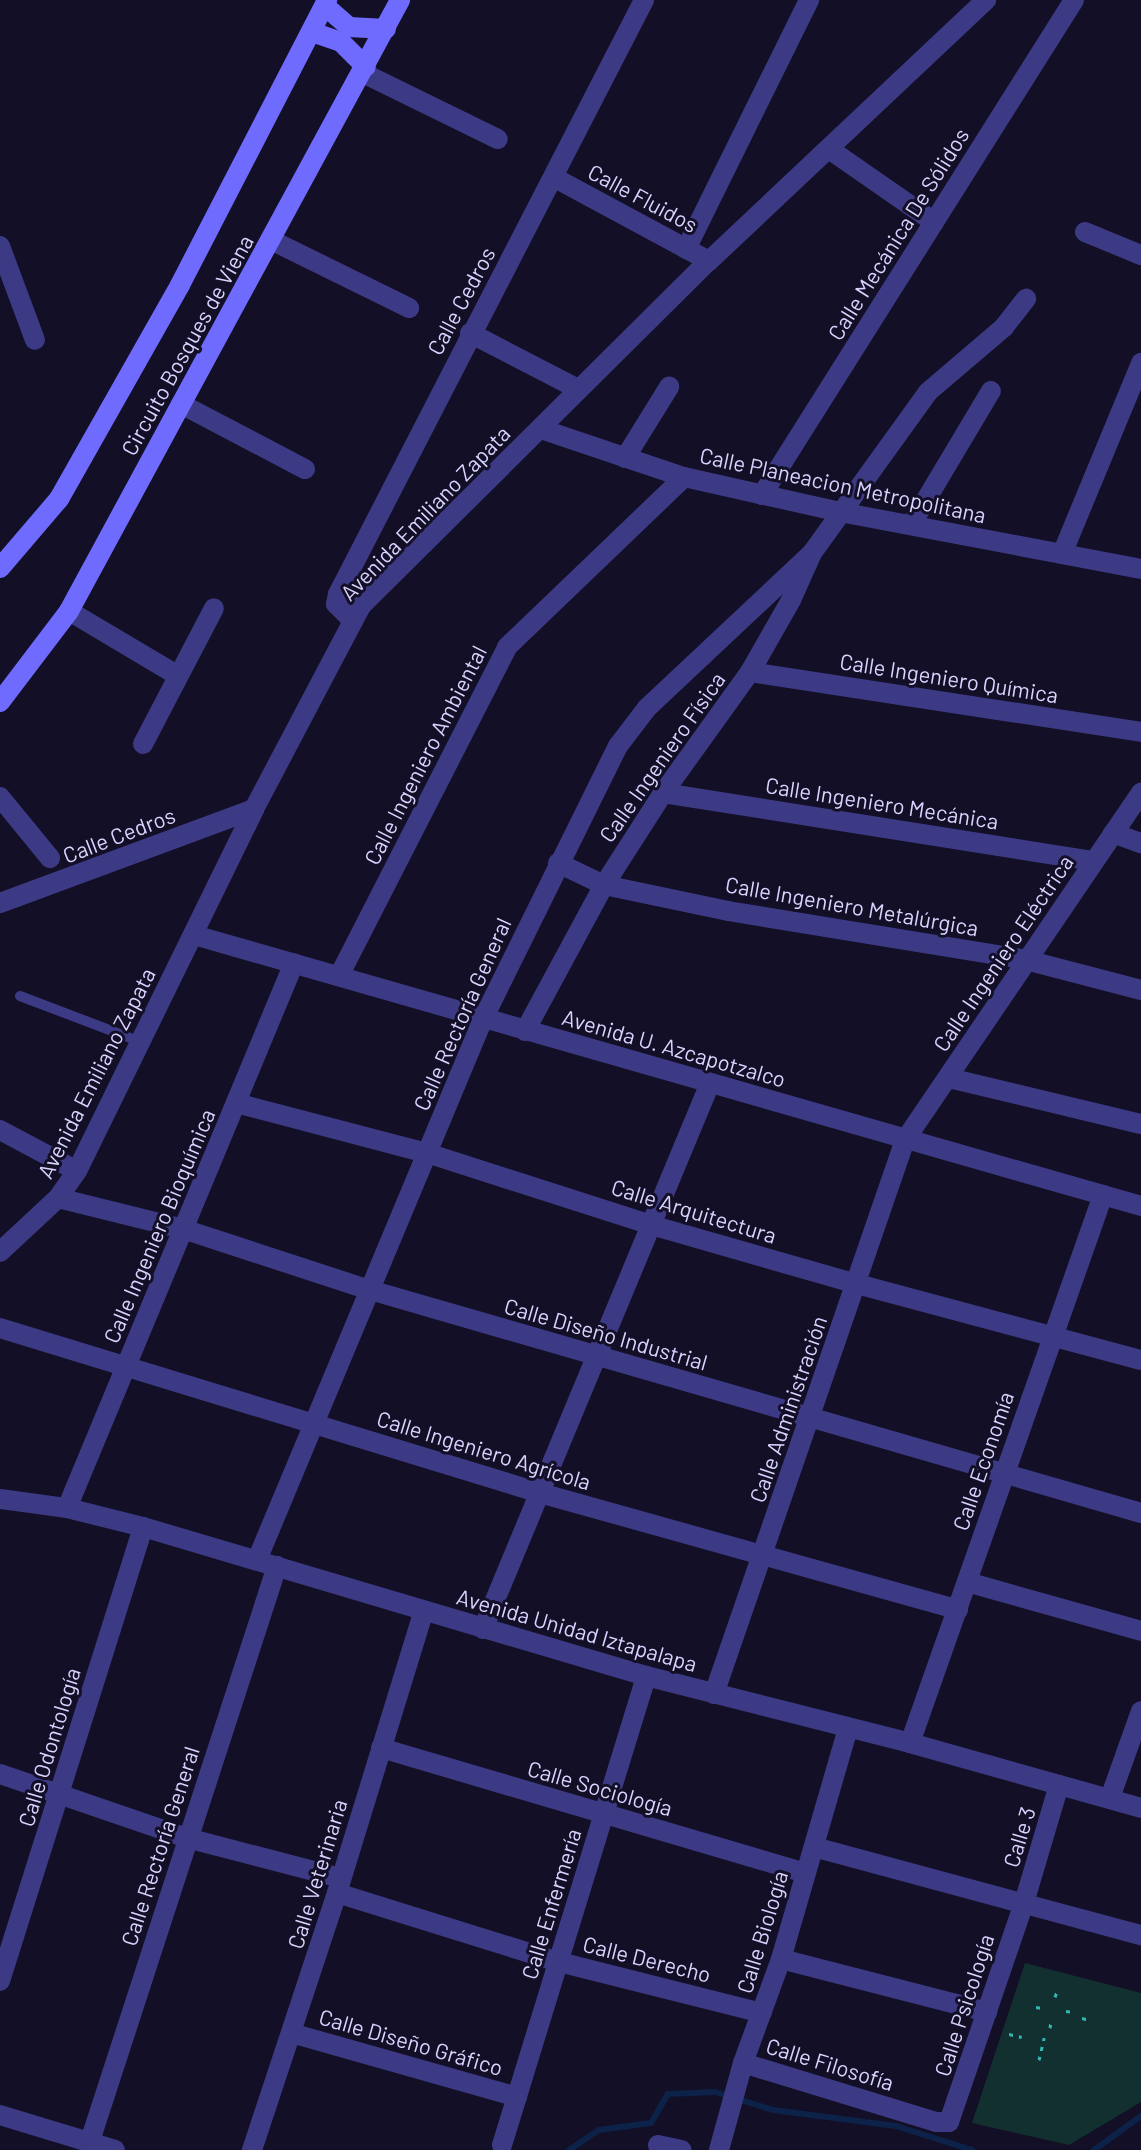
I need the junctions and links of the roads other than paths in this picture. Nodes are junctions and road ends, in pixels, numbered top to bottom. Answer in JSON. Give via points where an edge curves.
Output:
{"nodes":[{"id":1,"x":400,"y":0,"type":"edge"},
{"id":2,"x":644,"y":0,"type":"edge"},
{"id":3,"x":809,"y":0,"type":"edge"},
{"id":4,"x":986,"y":0,"type":"edge"},
{"id":5,"x":1074,"y":0,"type":"edge"},
{"id":6,"x":326,"y":3,"type":"edge"},
{"id":7,"x":386,"y":29,"type":"junction"},
{"id":8,"x":312,"y":32,"type":"junction"},
{"id":9,"x":364,"y":70,"type":"junction"},
{"id":10,"x":498,"y":139,"type":"dead end"},
{"id":11,"x":829,"y":149,"type":"junction"},
{"id":12,"x":555,"y":178,"type":"junction"},
{"id":13,"x":934,"y":222,"type":"junction"},
{"id":14,"x":1085,"y":232,"type":"dead end"},
{"id":15,"x":271,"y":240,"type":"junction"},
{"id":16,"x":0,"y":246,"type":"edge"},
{"id":17,"x":686,"y":249,"type":"junction"},
{"id":18,"x":1141,"y":255,"type":"edge"},
{"id":19,"x":709,"y":261,"type":"junction"},
{"id":20,"x":1026,"y":299,"type":"dead end"},
{"id":21,"x":409,"y":308,"type":"dead end"},
{"id":22,"x":470,"y":333,"type":"junction"},
{"id":23,"x":35,"y":340,"type":"dead end"},
{"id":24,"x":1141,"y":363,"type":"edge"},
{"id":25,"x":669,"y":387,"type":"dead end"},
{"id":26,"x":578,"y":389,"type":"junction"},
{"id":27,"x":991,"y":391,"type":"dead end"},
{"id":28,"x":181,"y":404,"type":"junction"},
{"id":29,"x":541,"y":429,"type":"junction"},
{"id":30,"x":625,"y":458,"type":"junction"},
{"id":31,"x":305,"y":469,"type":"dead end"},
{"id":32,"x":684,"y":477,"type":"junction"},
{"id":33,"x":762,"y":495,"type":"junction"},
{"id":34,"x":840,"y":512,"type":"junction"},
{"id":35,"x":911,"y":525,"type":"junction"},
{"id":36,"x":812,"y":553,"type":"junction"},
{"id":37,"x":1062,"y":554,"type":"junction"},
{"id":38,"x":0,"y":568,"type":"edge"},
{"id":39,"x":1141,"y":569,"type":"edge"},
{"id":40,"x":214,"y":608,"type":"dead end"},
{"id":41,"x":69,"y":611,"type":"junction"},
{"id":42,"x":353,"y":621,"type":"junction"},
{"id":43,"x":750,"y":672,"type":"junction"},
{"id":44,"x":177,"y":675,"type":"junction"},
{"id":45,"x":0,"y":702,"type":"edge"},
{"id":46,"x":1141,"y":732,"type":"edge"},
{"id":47,"x":143,"y":744,"type":"dead end"},
{"id":48,"x":663,"y":793,"type":"junction"},
{"id":49,"x":1141,"y":793,"type":"edge"},
{"id":50,"x":0,"y":797,"type":"edge"},
{"id":51,"x":254,"y":809,"type":"junction"},
{"id":52,"x":1113,"y":833,"type":"junction"},
{"id":53,"x":1141,"y":843,"type":"edge"},
{"id":54,"x":50,"y":858,"type":"dead end"},
{"id":55,"x":1094,"y":861,"type":"junction"},
{"id":56,"x":558,"y":863,"type":"junction"},
{"id":57,"x":604,"y":885,"type":"junction"},
{"id":58,"x":0,"y":903,"type":"edge"},
{"id":59,"x":194,"y":935,"type":"junction"},
{"id":60,"x":1026,"y":960,"type":"junction"},
{"id":61,"x":294,"y":963,"type":"junction"},
{"id":62,"x":339,"y":976,"type":"junction"},
{"id":63,"x":1141,"y":990,"type":"edge"},
{"id":64,"x":20,"y":996,"type":"dead end"},
{"id":65,"x":483,"y":1019,"type":"junction"},
{"id":66,"x":525,"y":1031,"type":"junction"},
{"id":67,"x":141,"y":1042,"type":"junction"},
{"id":68,"x":949,"y":1078,"type":"junction"},
{"id":69,"x":710,"y":1083,"type":"junction"},
{"id":70,"x":236,"y":1103,"type":"junction"},
{"id":71,"x":1141,"y":1124,"type":"edge"},
{"id":72,"x":0,"y":1130,"type":"edge"},
{"id":73,"x":905,"y":1140,"type":"junction"},
{"id":74,"x":427,"y":1153,"type":"junction"},
{"id":75,"x":77,"y":1171,"type":"junction"},
{"id":76,"x":1103,"y":1195,"type":"junction"},
{"id":77,"x":58,"y":1198,"type":"junction"},
{"id":78,"x":1141,"y":1206,"type":"edge"},
{"id":79,"x":651,"y":1225,"type":"junction"},
{"id":80,"x":183,"y":1229,"type":"junction"},
{"id":81,"x":0,"y":1252,"type":"edge"},
{"id":82,"x":857,"y":1284,"type":"junction"},
{"id":83,"x":370,"y":1290,"type":"junction"},
{"id":84,"x":0,"y":1328,"type":"edge"},
{"id":85,"x":1052,"y":1337,"type":"junction"},
{"id":86,"x":597,"y":1356,"type":"junction"},
{"id":87,"x":1141,"y":1360,"type":"edge"},
{"id":88,"x":127,"y":1365,"type":"junction"},
{"id":89,"x":811,"y":1418,"type":"junction"},
{"id":90,"x":314,"y":1424,"type":"junction"},
{"id":91,"x":1004,"y":1473,"type":"junction"},
{"id":92,"x":540,"y":1493,"type":"junction"},
{"id":93,"x":2,"y":1504,"type":"edge"},
{"id":94,"x":67,"y":1508,"type":"junction"},
{"id":95,"x":1141,"y":1513,"type":"edge"},
{"id":96,"x":143,"y":1527,"type":"junction"},
{"id":97,"x":763,"y":1554,"type":"junction"},
{"id":98,"x":267,"y":1563,"type":"junction"},
{"id":99,"x":967,"y":1582,"type":"junction"},
{"id":100,"x":958,"y":1610,"type":"junction"},
{"id":101,"x":424,"y":1611,"type":"junction"},
{"id":102,"x":483,"y":1629,"type":"junction"},
{"id":103,"x":1141,"y":1631,"type":"edge"},
{"id":104,"x":646,"y":1676,"type":"junction"},
{"id":105,"x":714,"y":1694,"type":"junction"},
{"id":106,"x":1141,"y":1711,"type":"edge"},
{"id":107,"x":848,"y":1728,"type":"junction"},
{"id":108,"x":910,"y":1743,"type":"junction"},
{"id":109,"x":381,"y":1748,"type":"junction"},
{"id":110,"x":0,"y":1774,"type":"edge"},
{"id":111,"x":1059,"y":1785,"type":"junction"},
{"id":112,"x":60,"y":1792,"type":"junction"},
{"id":113,"x":1110,"y":1798,"type":"junction"},
{"id":114,"x":1141,"y":1808,"type":"edge"},
{"id":115,"x":603,"y":1814,"type":"junction"},
{"id":116,"x":187,"y":1838,"type":"junction"},
{"id":117,"x":814,"y":1847,"type":"junction"},
{"id":118,"x":805,"y":1873,"type":"junction"},
{"id":119,"x":339,"y":1885,"type":"junction"},
{"id":120,"x":1024,"y":1903,"type":"junction"},
{"id":121,"x":1141,"y":1935,"type":"edge"},
{"id":122,"x":781,"y":1959,"type":"junction"},
{"id":123,"x":559,"y":1962,"type":"junction"},
{"id":124,"x":0,"y":1981,"type":"edge"},
{"id":125,"x":987,"y":2012,"type":"junction"},
{"id":126,"x":762,"y":2013,"type":"junction"},
{"id":127,"x":291,"y":2033,"type":"junction"},
{"id":128,"x":743,"y":2063,"type":"junction"},
{"id":129,"x":517,"y":2097,"type":"junction"},
{"id":130,"x":0,"y":2115,"type":"edge"},
{"id":131,"x":949,"y":2122,"type":"joint"},
{"id":132,"x":90,"y":2141,"type":"junction"},
{"id":133,"x":502,"y":2145,"type":"dead end"},
{"id":134,"x":658,"y":2145,"type":"dead end"},
{"id":135,"x":115,"y":2150,"type":"edge"},
{"id":136,"x":252,"y":2150,"type":"edge"},
{"id":137,"x":681,"y":2150,"type":"edge"},
{"id":138,"x":719,"y":2150,"type":"edge"}],
"edges":[{"from":1,"to":7,"type":"main road","name":"Circuito Bosques de Viena"},
{"from":2,"to":12,"type":"street","name":"Calle Cedros"},
{"from":3,"to":17,"type":"street"},
{"from":4,"to":11,"type":"street","name":"Avenida Emiliano Zapata"},
{"from":5,"to":13,"type":"street","name":"Calle Mecánica De Sólidos"},
{"from":6,"to":7,"type":"main road","via":[[349,27]]},
{"from":6,"to":8,"type":"main road","name":"Circuito Bosques de Viena"},
{"from":7,"to":9,"type":"main road","name":"Circuito Bosques de Viena"},
{"from":8,"to":9,"type":"main road","via":[[341,42]]},
{"from":8,"to":38,"type":"main road","name":"Circuito Bosques de Viena","via":[[180,285],[59,499]]},
{"from":9,"to":10,"type":"street"},
{"from":9,"to":15,"type":"main road","name":"Circuito Bosques de Viena"},
{"from":11,"to":13,"type":"street"},
{"from":11,"to":19,"type":"street","name":"Avenida Emiliano Zapata"},
{"from":12,"to":17,"type":"street","name":"Calle Fluidos"},
{"from":12,"to":22,"type":"street","name":"Calle Cedros"},
{"from":13,"to":33,"type":"street","name":"Calle Mecánica De Sólidos"},
{"from":14,"to":18,"type":"street"},
{"from":15,"to":21,"type":"street"},
{"from":15,"to":28,"type":"main road","name":"Circuito Bosques de Viena"},
{"from":16,"to":23,"type":"street"},
{"from":17,"to":19,"type":"street","name":"Calle Fluidos"},
{"from":19,"to":26,"type":"street","name":"Avenida Emiliano Zapata"},
{"from":20,"to":34,"type":"street","name":"Calle Ingeniero Física","via":[[1004,327],[928,392]]},
{"from":22,"to":26,"type":"street"},
{"from":22,"to":42,"type":"street","name":"Calle Cedros","via":[[338,594],[336,604]]},
{"from":24,"to":37,"type":"street"},
{"from":25,"to":30,"type":"street"},
{"from":26,"to":29,"type":"street","name":"Avenida Emiliano Zapata"},
{"from":27,"to":35,"type":"street"},
{"from":28,"to":31,"type":"street"},
{"from":28,"to":41,"type":"main road","name":"Circuito Bosques de Viena"},
{"from":29,"to":30,"type":"street","name":"Calle Planeacion Metropolitana"},
{"from":29,"to":42,"type":"street","name":"Avenida Emiliano Zapata","via":[[361,606]]},
{"from":30,"to":32,"type":"street","name":"Calle Planeacion Metropolitana"},
{"from":32,"to":33,"type":"street","name":"Calle Planeacion Metropolitana"},
{"from":32,"to":62,"type":"street","name":"Calle Ingeniero Ambiental","via":[[507,647]]},
{"from":33,"to":34,"type":"street","name":"Calle Planeacion Metropolitana"},
{"from":34,"to":35,"type":"street","name":"Calle Planeacion Metropolitana"},
{"from":34,"to":36,"type":"street","name":"Calle Ingeniero Física"},
{"from":35,"to":37,"type":"street","name":"Calle Planeacion Metropolitana"},
{"from":36,"to":43,"type":"street","name":"Calle Ingeniero Física"},
{"from":36,"to":56,"type":"street","name":"Calle Rectoría General","via":[[630,726]]},
{"from":37,"to":39,"type":"street","name":"Calle Planeacion Metropolitana"},
{"from":40,"to":44,"type":"street"},
{"from":41,"to":44,"type":"street"},
{"from":41,"to":45,"type":"main road","name":"Circuito Bosques de Viena"},
{"from":42,"to":51,"type":"street","name":"Avenida Emiliano Zapata"},
{"from":43,"to":46,"type":"street","name":"Calle Ingeniero Química"},
{"from":43,"to":48,"type":"street","name":"Calle Ingeniero Física"},
{"from":44,"to":47,"type":"street"},
{"from":48,"to":55,"type":"street","name":"Calle Ingeniero Mecánica"},
{"from":48,"to":57,"type":"street","name":"Calle Ingeniero Física"},
{"from":49,"to":52,"type":"street","name":"Calle Ingeniero Eléctrica"},
{"from":50,"to":54,"type":"street"},
{"from":51,"to":58,"type":"street","name":"Calle Cedros"},
{"from":51,"to":59,"type":"street","name":"Avenida Emiliano Zapata"},
{"from":52,"to":53,"type":"street"},
{"from":52,"to":55,"type":"street","name":"Calle Ingeniero Eléctrica"},
{"from":55,"to":60,"type":"street","name":"Calle Ingeniero Eléctrica"},
{"from":56,"to":57,"type":"street","name":"Calle Ingeniero Metalúrgica"},
{"from":56,"to":65,"type":"street","name":"Calle Rectoría General"},
{"from":57,"to":60,"type":"street","name":"Calle Ingeniero Metalúrgica"},
{"from":57,"to":66,"type":"street","name":"Calle Ingeniero Física"},
{"from":59,"to":61,"type":"street","name":"Avenida U. Azcapotzalco"},
{"from":59,"to":67,"type":"street","name":"Avenida Emiliano Zapata"},
{"from":60,"to":63,"type":"street","name":"Calle Ingeniero Metalúrgica"},
{"from":60,"to":68,"type":"street","name":"Calle Ingeniero Eléctrica"},
{"from":61,"to":62,"type":"street","name":"Avenida U. Azcapotzalco"},
{"from":61,"to":70,"type":"street","name":"Calle Ingeniero Bioquímica"},
{"from":62,"to":65,"type":"street","name":"Avenida U. Azcapotzalco"},
{"from":64,"to":67,"type":"lane"},
{"from":65,"to":66,"type":"street","name":"Avenida U. Azcapotzalco"},
{"from":65,"to":74,"type":"street","name":"Calle Rectoría General"},
{"from":66,"to":69,"type":"street","name":"Avenida U. Azcapotzalco"},
{"from":67,"to":75,"type":"street","name":"Avenida Emiliano Zapata"},
{"from":68,"to":71,"type":"street"},
{"from":68,"to":73,"type":"street","name":"Calle Ingeniero Eléctrica"},
{"from":69,"to":73,"type":"street","name":"Avenida U. Azcapotzalco"},
{"from":69,"to":79,"type":"street"},
{"from":70,"to":74,"type":"street","name":"Calle Arquitectura"},
{"from":70,"to":80,"type":"street","name":"Calle Ingeniero Bioquímica"},
{"from":72,"to":75,"type":"street"},
{"from":73,"to":76,"type":"street","name":"Avenida U. Azcapotzalco"},
{"from":73,"to":82,"type":"street","name":"Calle Administración"},
{"from":74,"to":79,"type":"street","name":"Calle Arquitectura"},
{"from":74,"to":83,"type":"street","name":"Calle Rectoría General"},
{"from":75,"to":77,"type":"street","name":"Avenida Emiliano Zapata"},
{"from":76,"to":78,"type":"street","name":"Avenida U. Azcapotzalco"},
{"from":76,"to":85,"type":"street","name":"Calle Economía"},
{"from":77,"to":80,"type":"street","name":"Calle Diseño Industrial"},
{"from":77,"to":81,"type":"street","name":"Avenida Emiliano Zapata"},
{"from":79,"to":82,"type":"street","name":"Calle Arquitectura"},
{"from":79,"to":86,"type":"street"},
{"from":80,"to":83,"type":"street","name":"Calle Diseño Industrial"},
{"from":80,"to":88,"type":"street","name":"Calle Ingeniero Bioquímica"},
{"from":82,"to":85,"type":"street","name":"Calle Arquitectura"},
{"from":82,"to":89,"type":"street","name":"Calle Administración"},
{"from":83,"to":86,"type":"street","name":"Calle Diseño Industrial"},
{"from":83,"to":90,"type":"street","name":"Calle Rectoría General"},
{"from":84,"to":88,"type":"street","name":"Calle Ingeniero Agrícola"},
{"from":85,"to":87,"type":"street","name":"Calle Arquitectura"},
{"from":85,"to":91,"type":"street","name":"Calle Economía"},
{"from":86,"to":89,"type":"street","name":"Calle Diseño Industrial"},
{"from":86,"to":92,"type":"street"},
{"from":88,"to":90,"type":"street","name":"Calle Ingeniero Agrícola"},
{"from":88,"to":94,"type":"street","name":"Calle Ingeniero Bioquímica"},
{"from":89,"to":91,"type":"street","name":"Calle Diseño Industrial"},
{"from":89,"to":97,"type":"street","name":"Calle Administración"},
{"from":90,"to":92,"type":"street","name":"Calle Ingeniero Agrícola"},
{"from":90,"to":98,"type":"street","name":"Calle Rectoría General"},
{"from":91,"to":95,"type":"street","name":"Calle Diseño Industrial"},
{"from":91,"to":99,"type":"street","name":"Calle Economía"},
{"from":92,"to":97,"type":"street","name":"Calle Ingeniero Agrícola"},
{"from":92,"to":102,"type":"street"},
{"from":93,"to":94,"type":"street","name":"Avenida Unidad Iztapalapa"},
{"from":94,"to":96,"type":"street","name":"Avenida Unidad Iztapalapa"},
{"from":96,"to":98,"type":"street","name":"Avenida Unidad Iztapalapa"},
{"from":96,"to":112,"type":"street","name":"Calle Odontología"},
{"from":97,"to":100,"type":"street","name":"Calle Ingeniero Agrícola"},
{"from":97,"to":105,"type":"street","name":"Calle Administración"},
{"from":98,"to":101,"type":"street","name":"Avenida Unidad Iztapalapa"},
{"from":98,"to":116,"type":"street","name":"Calle Rectoría General"},
{"from":99,"to":100,"type":"street","name":"Calle Economía"},
{"from":99,"to":103,"type":"street"},
{"from":100,"to":108,"type":"street","name":"Calle Economía"},
{"from":101,"to":102,"type":"street","name":"Avenida Unidad Iztapalapa"},
{"from":101,"to":109,"type":"street","name":"Calle Veterinaria"},
{"from":102,"to":104,"type":"street","name":"Avenida Unidad Iztapalapa"},
{"from":104,"to":105,"type":"street","name":"Avenida Unidad Iztapalapa"},
{"from":104,"to":115,"type":"street","name":"Calle Enfermería"},
{"from":105,"to":107,"type":"street","name":"Avenida Unidad Iztapalapa"},
{"from":106,"to":113,"type":"street"},
{"from":107,"to":108,"type":"street","name":"Avenida Unidad Iztapalapa"},
{"from":107,"to":117,"type":"street","name":"Calle Biología"},
{"from":108,"to":111,"type":"street","name":"Avenida Unidad Iztapalapa"},
{"from":109,"to":115,"type":"street","name":"Calle Sociología"},
{"from":109,"to":119,"type":"street","name":"Calle Veterinaria"},
{"from":110,"to":112,"type":"street","name":"Calle Derecho"},
{"from":111,"to":113,"type":"street","name":"Avenida Unidad Iztapalapa"},
{"from":111,"to":120,"type":"street","name":"Calle 3"},
{"from":112,"to":116,"type":"street","name":"Calle Derecho"},
{"from":112,"to":124,"type":"street","name":"Calle Odontología"},
{"from":113,"to":114,"type":"street","name":"Avenida Unidad Iztapalapa"},
{"from":115,"to":118,"type":"street","name":"Calle Sociología"},
{"from":115,"to":123,"type":"street","name":"Calle Enfermería"},
{"from":116,"to":119,"type":"street","name":"Calle Derecho"},
{"from":116,"to":132,"type":"street","name":"Calle Rectoría General"},
{"from":117,"to":118,"type":"street","name":"Calle Biología"},
{"from":117,"to":120,"type":"street"},
{"from":118,"to":122,"type":"street","name":"Calle Biología"},
{"from":119,"to":123,"type":"street","name":"Calle Derecho"},
{"from":119,"to":127,"type":"street","name":"Calle Veterinaria"},
{"from":120,"to":121,"type":"street"},
{"from":120,"to":125,"type":"street","name":"Calle Psicología"},
{"from":122,"to":125,"type":"street"},
{"from":122,"to":126,"type":"street","name":"Calle Biología"},
{"from":123,"to":126,"type":"street","name":"Calle Derecho"},
{"from":123,"to":129,"type":"street","name":"Calle Enfermería"},
{"from":125,"to":131,"type":"street","name":"Calle Psicología"},
{"from":126,"to":128,"type":"street","name":"Calle Biología"},
{"from":127,"to":129,"type":"street","name":"Calle Diseño Gráfico"},
{"from":127,"to":136,"type":"street","name":"Calle Veterinaria"},
{"from":128,"to":131,"type":"street","name":"Calle Filosofía"},
{"from":128,"to":138,"type":"street","name":"Calle Biología"},
{"from":129,"to":133,"type":"street","name":"Calle Enfermería"},
{"from":130,"to":132,"type":"street"},
{"from":132,"to":135,"type":"street"},
{"from":134,"to":137,"type":"street"}]}
